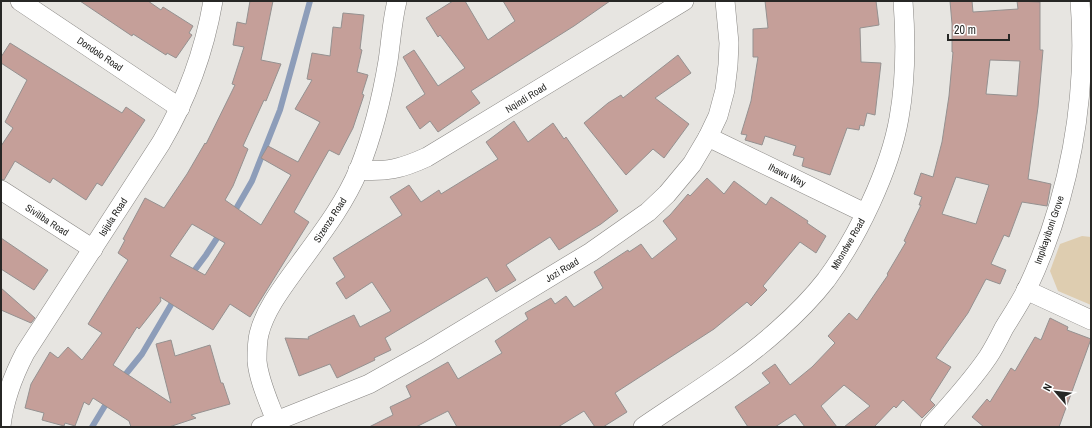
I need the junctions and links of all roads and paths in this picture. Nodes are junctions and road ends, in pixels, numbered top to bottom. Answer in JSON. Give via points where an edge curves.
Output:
{"nodes":[{"id":1,"x":20,"y":1,"type":"edge"},
{"id":2,"x":214,"y":1,"type":"edge"},
{"id":3,"x":397,"y":1,"type":"edge"},
{"id":4,"x":684,"y":1,"type":"edge"},
{"id":5,"x":725,"y":1,"type":"edge"},
{"id":6,"x":903,"y":1,"type":"edge"},
{"id":7,"x":1080,"y":1,"type":"edge"},
{"id":8,"x":180,"y":108,"type":"junction"},
{"id":9,"x":708,"y":137,"type":"junction"},
{"id":10,"x":358,"y":170,"type":"junction"},
{"id":11,"x":1,"y":190,"type":"edge"},
{"id":12,"x":865,"y":213,"type":"junction"},
{"id":13,"x":93,"y":249,"type":"junction"},
{"id":14,"x":1026,"y":290,"type":"junction"},
{"id":15,"x":1091,"y":320,"type":"edge"},
{"id":16,"x":272,"y":425,"type":"edge"},
{"id":17,"x":1,"y":426,"type":"edge"},
{"id":18,"x":643,"y":427,"type":"edge"},
{"id":19,"x":930,"y":427,"type":"edge"}],
"edges":[{"from":1,"to":8,"type":"street","name":"Dondolo Road"},
{"from":2,"to":8,"type":"street","name":"Isijula Road","via":[[198,63]]},
{"from":3,"to":10,"type":"street","name":"Sizenze Road","via":[[379,104]]},
{"from":4,"to":10,"type":"street","name":"Nqindi Road","via":[[427,157],[388,170]]},
{"from":5,"to":9,"type":"street","name":"Jozi Road","via":[[729,43],[725,90],[718,116]]},
{"from":6,"to":12,"type":"street","name":"Mbondwe Road","via":[[906,33],[905,72],[899,119],[878,186]]},
{"from":7,"to":14,"type":"street","name":"Impikayiboni Grove","via":[[1081,62],[1077,127],[1065,182],[1046,246]]},
{"from":8,"to":13,"type":"street","name":"Isijula Road","via":[[161,143]]},
{"from":9,"to":12,"type":"street","name":"Ihawu Way"},
{"from":9,"to":16,"type":"street","name":"Jozi Road","via":[[692,164],[667,194],[648,212],[591,252],[369,384]]},
{"from":10,"to":16,"type":"street","name":"Sizenze Road","via":[[337,211],[283,286],[258,334],[257,362]]},
{"from":11,"to":13,"type":"street","name":"Siviliba Road"},
{"from":12,"to":18,"type":"street","name":"Mbondwe Road","via":[[826,281],[806,304],[758,347]]},
{"from":13,"to":17,"type":"street","name":"Isijula Road","via":[[21,359],[6,395]]},
{"from":14,"to":15,"type":"street"},
{"from":14,"to":19,"type":"street","name":"Impikayiboni Grove","via":[[988,357]]}]}
